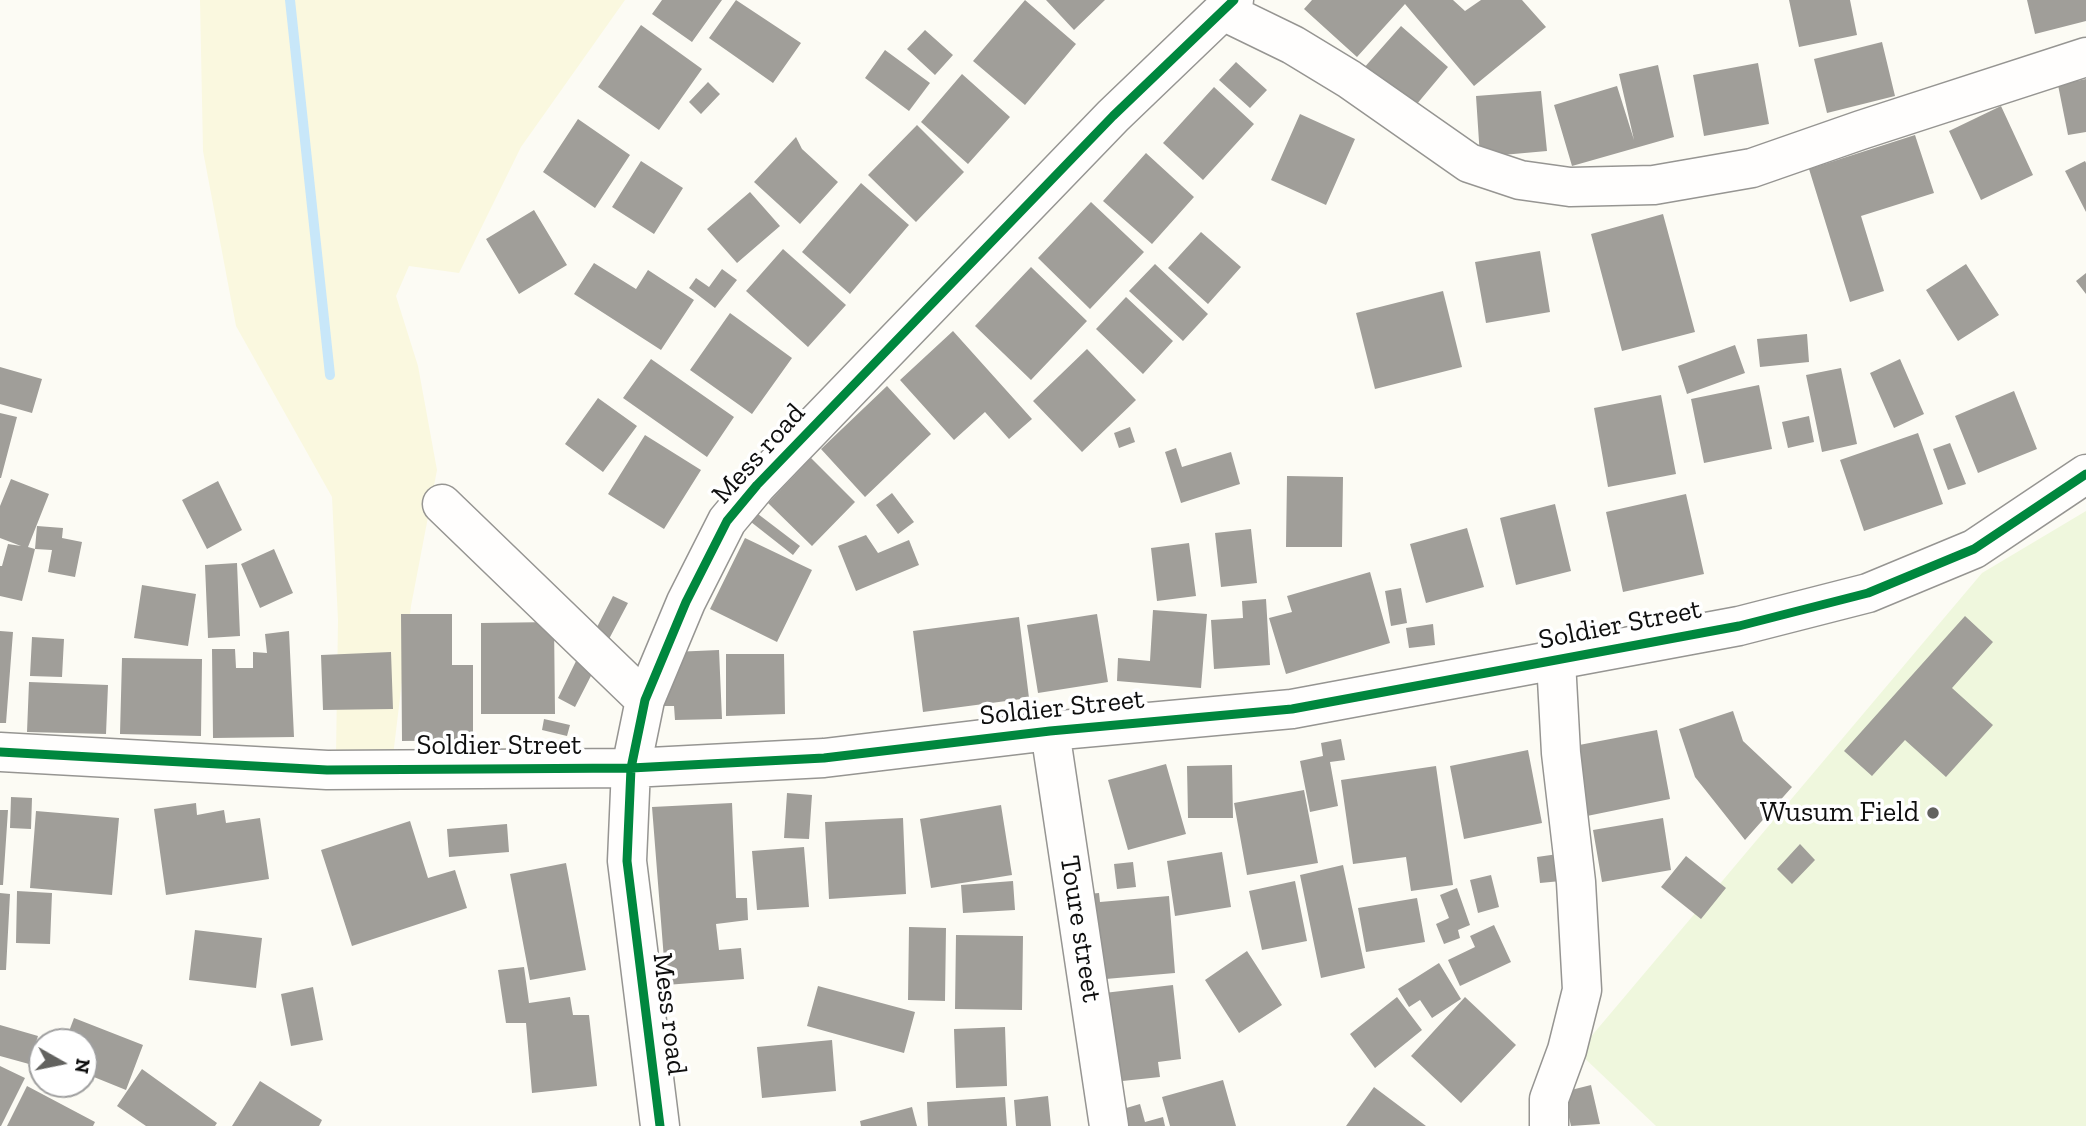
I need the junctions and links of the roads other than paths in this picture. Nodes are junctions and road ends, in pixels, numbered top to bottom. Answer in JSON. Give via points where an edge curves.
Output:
{"nodes":[{"id":1,"x":1228,"y":5,"type":"edge"},
{"id":2,"x":2086,"y":57,"type":"edge"},
{"id":3,"x":2086,"y":474,"type":"edge"},
{"id":4,"x":442,"y":504,"type":"dead end"},
{"id":5,"x":1556,"y":661,"type":"junction"},
{"id":6,"x":645,"y":700,"type":"junction"},
{"id":7,"x":1050,"y":731,"type":"junction"},
{"id":8,"x":0,"y":752,"type":"edge"},
{"id":9,"x":631,"y":768,"type":"junction"},
{"id":10,"x":660,"y":1126,"type":"edge"},
{"id":11,"x":1110,"y":1126,"type":"edge"},
{"id":12,"x":1549,"y":1126,"type":"edge"}],
"edges":[{"from":1,"to":2,"type":"street","via":[[1349,79],[1469,163],[1520,180],[1570,187],[1654,185],[1752,168]]},
{"from":1,"to":6,"type":"street","name":"Mess road","via":[[1103,126],[757,485],[727,521],[686,602]]},
{"from":3,"to":5,"type":"street","name":"Soldier Street","via":[[1974,549],[1868,593],[1739,626]]},
{"from":4,"to":6,"type":"street"},
{"from":5,"to":7,"type":"street","name":"Soldier Street","via":[[1292,709]]},
{"from":5,"to":12,"type":"street","via":[[1582,990],[1549,1099]]},
{"from":6,"to":9,"type":"street","name":"Mess road"},
{"from":7,"to":9,"type":"street","name":"Soldier Street","via":[[824,758]]},
{"from":7,"to":11,"type":"street","name":"Toure street"},
{"from":8,"to":9,"type":"street","name":"Soldier Street","via":[[327,770]]},
{"from":9,"to":10,"type":"street","name":"Mess road","via":[[627,861]]}]}
